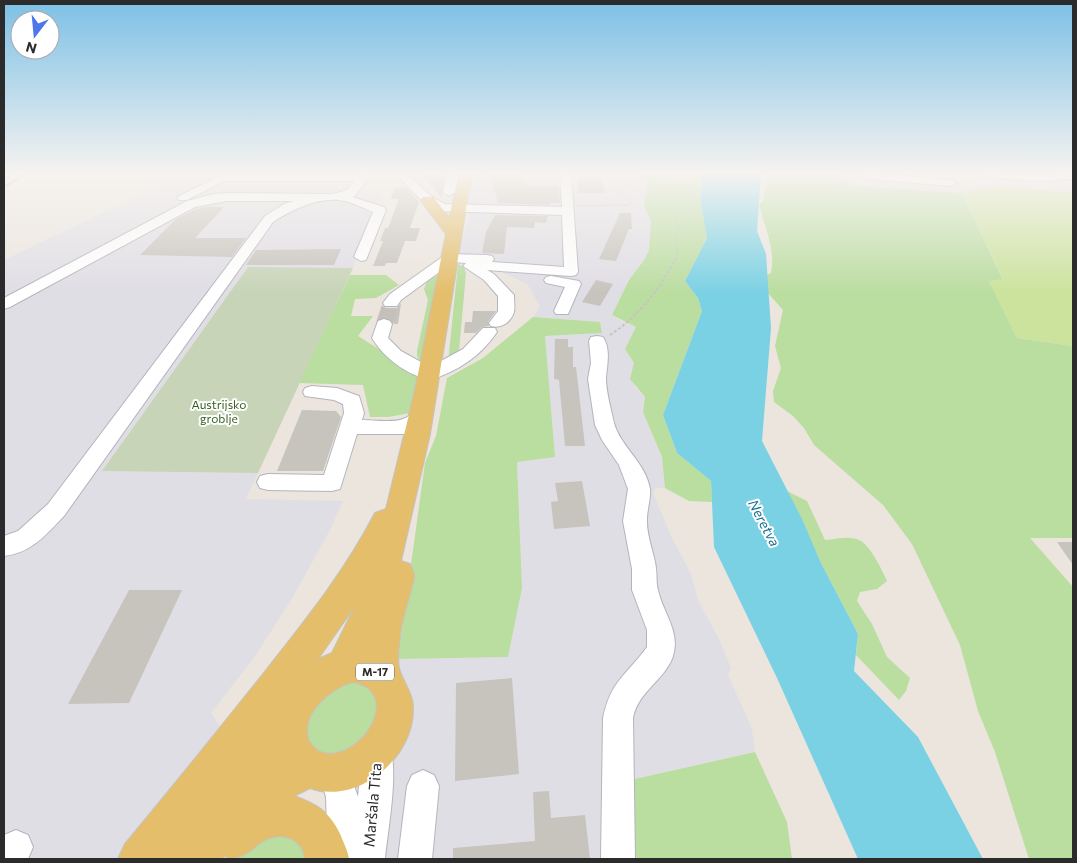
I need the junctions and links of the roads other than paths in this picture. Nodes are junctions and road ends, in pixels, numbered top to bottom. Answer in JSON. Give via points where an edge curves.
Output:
{"nodes":[{"id":1,"x":152,"y":213,"type":"edge"},
{"id":2,"x":174,"y":213,"type":"edge"},
{"id":3,"x":278,"y":213,"type":"edge"},
{"id":4,"x":379,"y":213,"type":"edge"},
{"id":5,"x":438,"y":213,"type":"edge"},
{"id":6,"x":455,"y":213,"type":"edge"},
{"id":7,"x":569,"y":213,"type":"edge"},
{"id":8,"x":131,"y":224,"type":"dead end"},
{"id":9,"x":454,"y":233,"type":"junction"},
{"id":10,"x":361,"y":257,"type":"dead end"},
{"id":11,"x":450,"y":258,"type":"junction"},
{"id":12,"x":476,"y":258,"type":"junction"},
{"id":13,"x":532,"y":263,"type":"dead end"},
{"id":14,"x":501,"y":266,"type":"junction"},
{"id":15,"x":391,"y":303,"type":"tunnel mouth"},
{"id":16,"x":4,"y":304,"type":"edge"},
{"id":17,"x":562,"y":311,"type":"dead end"},
{"id":18,"x":384,"y":324,"type":"tunnel mouth"},
{"id":19,"x":597,"y":341,"type":"road end"},
{"id":20,"x":429,"y":374,"type":"junction"},
{"id":21,"x":312,"y":392,"type":"dead end"},
{"id":22,"x":350,"y":427,"type":"junction"},
{"id":23,"x":415,"y":427,"type":"junction"},
{"id":24,"x":409,"y":474,"type":"junction"},
{"id":25,"x":268,"y":482,"type":"dead end"},
{"id":26,"x":4,"y":546,"type":"edge"},
{"id":27,"x":344,"y":666,"type":"junction"},
{"id":28,"x":381,"y":675,"type":"junction"},
{"id":29,"x":290,"y":726,"type":"junction"},
{"id":30,"x":377,"y":750,"type":"junction"},
{"id":31,"x":322,"y":771,"type":"junction"},
{"id":32,"x":423,"y":786,"type":"dead end"},
{"id":33,"x":140,"y":859,"type":"edge"},
{"id":34,"x":170,"y":859,"type":"edge"},
{"id":35,"x":188,"y":859,"type":"edge"},
{"id":36,"x":210,"y":859,"type":"edge"},
{"id":37,"x":328,"y":859,"type":"edge"},
{"id":38,"x":345,"y":859,"type":"edge"},
{"id":39,"x":368,"y":859,"type":"edge"},
{"id":40,"x":415,"y":859,"type":"edge"},
{"id":41,"x":618,"y":859,"type":"edge"}],
"edges":[{"from":1,"to":8,"type":"street"},
{"from":2,"to":16,"type":"street"},
{"from":3,"to":26,"type":"street","via":[[269,219],[56,510],[28,537]]},
{"from":4,"to":10,"type":"street"},
{"from":5,"to":9,"type":"main road"},
{"from":6,"to":9,"type":"main road","number":"M-17"},
{"from":7,"to":14,"type":"street","via":[[571,272]]},
{"from":9,"to":11,"type":"main road","number":"M-17"},
{"from":11,"to":12,"type":"street"},
{"from":11,"to":15,"type":"street"},
{"from":11,"to":20,"type":"main road","number":"M-17"},
{"from":11,"to":20,"type":"street","via":[[489,277],[506,295],[506,312],[460,360]]},
{"from":12,"to":13,"type":"street"},
{"from":12,"to":14,"type":"street","via":[[479,265]]},
{"from":14,"to":17,"type":"street","via":[[574,284]]},
{"from":18,"to":20,"type":"street","via":[[380,338],[384,344],[395,355]]},
{"from":19,"to":41,"type":"street","via":[[600,362],[597,379],[604,425],[629,463],[639,489],[635,521],[645,590],[660,630],[661,651],[621,703],[618,718]]},
{"from":20,"to":23,"type":"main road","number":"M-17"},
{"from":21,"to":22,"type":"street","via":[[337,394],[352,400],[354,413]]},
{"from":22,"to":23,"type":"street"},
{"from":22,"to":25,"type":"street","via":[[332,483]]},
{"from":23,"to":24,"type":"main road","number":"M-17"},
{"from":24,"to":27,"type":"main road","number":"M-17","via":[[383,576]]},
{"from":24,"to":28,"type":"main road","number":"M-17","via":[[407,541],[383,636]]},
{"from":24,"to":33,"type":"main road","via":[[351,587],[233,744]]},
{"from":27,"to":28,"type":"main road","number":"M-17","via":[[364,666]]},
{"from":27,"to":29,"type":"main road","number":"M-17","via":[[329,672],[304,691]]},
{"from":28,"to":30,"type":"main road","number":"M-17","via":[[392,689],[395,709],[390,730]]},
{"from":29,"to":31,"type":"main road","number":"M-17","via":[[291,743],[297,758]]},
{"from":29,"to":34,"type":"main road","number":"M-17"},
{"from":30,"to":31,"type":"main road","number":"M-17","via":[[365,762],[350,769]]},
{"from":30,"to":39,"type":"street","name":"Maršala Tita"},
{"from":31,"to":35,"type":"main road","number":"M-17","via":[[282,780]]},
{"from":31,"to":38,"type":"street","name":"Maršala Tita","via":[[342,797]]},
{"from":32,"to":40,"type":"street"},
{"from":36,"to":37,"type":"main road","via":[[251,824],[268,817],[287,815],[302,819],[317,831]]}]}
